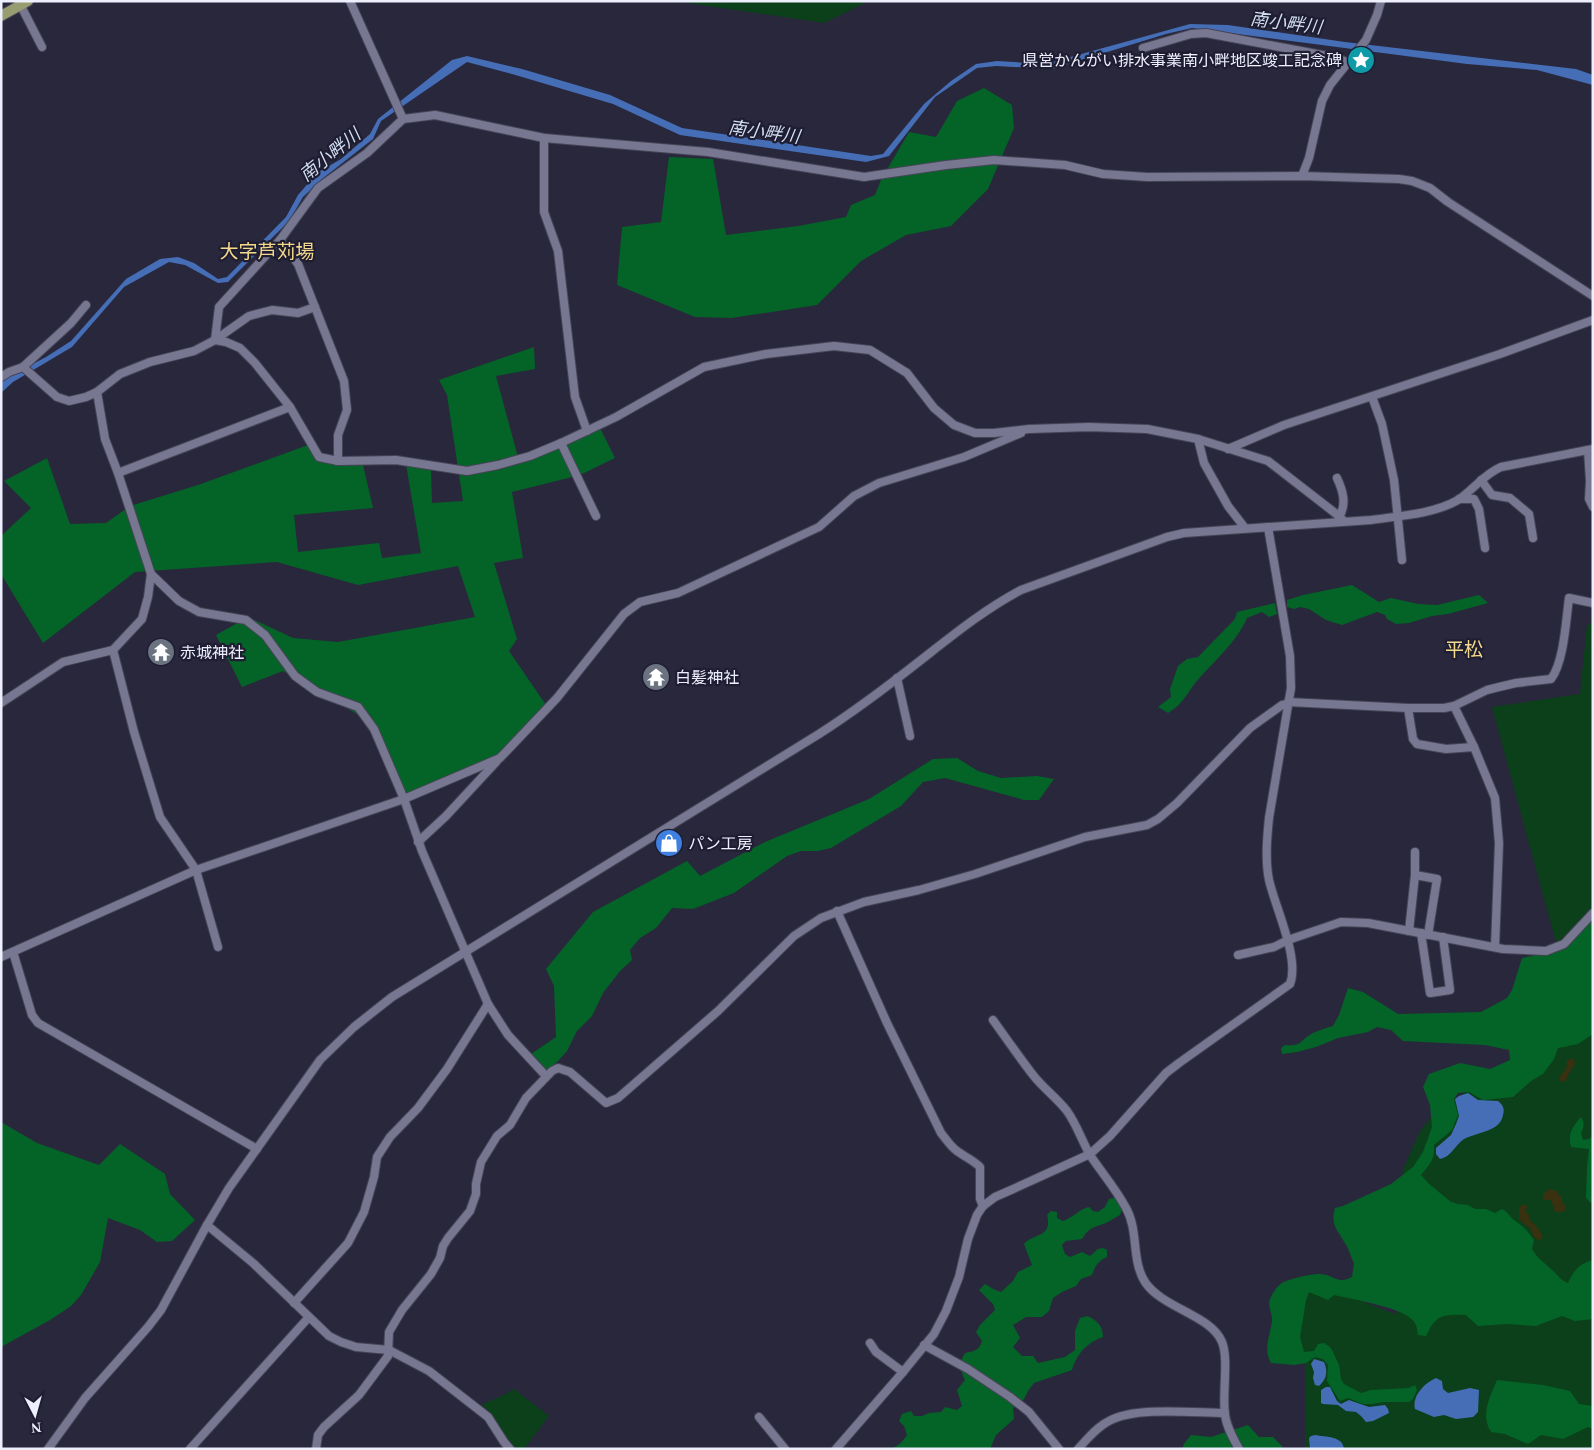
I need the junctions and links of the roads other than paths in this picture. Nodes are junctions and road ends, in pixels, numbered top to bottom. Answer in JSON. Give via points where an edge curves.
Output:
{"nodes":[{"id":1,"x":350,"y":1,"type":"edge"},
{"id":2,"x":1381,"y":1,"type":"edge"},
{"id":3,"x":24,"y":3,"type":"edge"},
{"id":4,"x":1,"y":16,"type":"edge"},
{"id":5,"x":42,"y":47,"type":"dead end"},
{"id":6,"x":1144,"y":48,"type":"dead end"},
{"id":7,"x":1348,"y":63,"type":"junction"},
{"id":8,"x":402,"y":116,"type":"junction"},
{"id":9,"x":544,"y":138,"type":"junction"},
{"id":10,"x":1302,"y":176,"type":"junction"},
{"id":11,"x":280,"y":240,"type":"junction"},
{"id":12,"x":1593,"y":296,"type":"edge"},
{"id":13,"x":86,"y":305,"type":"dead end"},
{"id":14,"x":315,"y":307,"type":"junction"},
{"id":15,"x":1593,"y":320,"type":"edge"},
{"id":16,"x":215,"y":340,"type":"junction"},
{"id":17,"x":23,"y":367,"type":"junction"},
{"id":18,"x":1,"y":377,"type":"edge"},
{"id":19,"x":97,"y":392,"type":"junction"},
{"id":20,"x":1372,"y":397,"type":"junction"},
{"id":21,"x":290,"y":407,"type":"junction"},
{"id":22,"x":1029,"y":429,"type":"junction"},
{"id":23,"x":587,"y":431,"type":"junction"},
{"id":24,"x":1198,"y":439,"type":"junction"},
{"id":25,"x":561,"y":443,"type":"junction"},
{"id":26,"x":1228,"y":449,"type":"junction"},
{"id":27,"x":1590,"y":449,"type":"edge"},
{"id":28,"x":338,"y":461,"type":"junction"},
{"id":29,"x":118,"y":473,"type":"junction"},
{"id":30,"x":1337,"y":478,"type":"dead end"},
{"id":31,"x":1481,"y":480,"type":"junction"},
{"id":32,"x":1459,"y":499,"type":"junction"},
{"id":33,"x":1593,"y":507,"type":"edge"},
{"id":34,"x":596,"y":516,"type":"dead end"},
{"id":35,"x":1397,"y":516,"type":"junction"},
{"id":36,"x":1342,"y":519,"type":"junction"},
{"id":37,"x":1268,"y":527,"type":"junction"},
{"id":38,"x":1245,"y":528,"type":"junction"},
{"id":39,"x":1533,"y":538,"type":"dead end"},
{"id":40,"x":1485,"y":548,"type":"dead end"},
{"id":41,"x":1402,"y":560,"type":"dead end"},
{"id":42,"x":151,"y":574,"type":"junction"},
{"id":43,"x":1593,"y":603,"type":"edge"},
{"id":44,"x":113,"y":650,"type":"junction"},
{"id":45,"x":897,"y":678,"type":"junction"},
{"id":46,"x":1,"y":703,"type":"edge"},
{"id":47,"x":1288,"y":703,"type":"junction"},
{"id":48,"x":1454,"y":706,"type":"junction"},
{"id":49,"x":1408,"y":708,"type":"junction"},
{"id":50,"x":910,"y":736,"type":"dead end"},
{"id":51,"x":1474,"y":747,"type":"junction"},
{"id":52,"x":500,"y":758,"type":"junction"},
{"id":53,"x":404,"y":799,"type":"junction"},
{"id":54,"x":418,"y":842,"type":"junction"},
{"id":55,"x":1415,"y":852,"type":"dead end"},
{"id":56,"x":196,"y":870,"type":"junction"},
{"id":57,"x":1415,"y":875,"type":"junction"},
{"id":58,"x":837,"y":911,"type":"junction"},
{"id":59,"x":1593,"y":913,"type":"edge"},
{"id":60,"x":1409,"y":931,"type":"junction"},
{"id":61,"x":1425,"y":934,"type":"junction"},
{"id":62,"x":1443,"y":937,"type":"junction"},
{"id":63,"x":1288,"y":940,"type":"junction"},
{"id":64,"x":218,"y":947,"type":"dead end"},
{"id":65,"x":1495,"y":947,"type":"junction"},
{"id":66,"x":13,"y":952,"type":"junction"},
{"id":67,"x":465,"y":953,"type":"junction"},
{"id":68,"x":1238,"y":954,"type":"dead end"},
{"id":69,"x":1,"y":957,"type":"edge"},
{"id":70,"x":488,"y":1004,"type":"junction"},
{"id":71,"x":993,"y":1020,"type":"dead end"},
{"id":72,"x":546,"y":1076,"type":"junction"},
{"id":73,"x":257,"y":1149,"type":"junction"},
{"id":74,"x":1090,"y":1154,"type":"junction"},
{"id":75,"x":983,"y":1206,"type":"junction"},
{"id":76,"x":207,"y":1225,"type":"junction"},
{"id":77,"x":294,"y":1303,"type":"junction"},
{"id":78,"x":309,"y":1317,"type":"junction"},
{"id":79,"x":870,"y":1344,"type":"dead end"},
{"id":80,"x":924,"y":1345,"type":"junction"},
{"id":81,"x":389,"y":1350,"type":"junction"},
{"id":82,"x":903,"y":1372,"type":"junction"},
{"id":83,"x":1225,"y":1413,"type":"junction"},
{"id":84,"x":759,"y":1417,"type":"dead end"},
{"id":85,"x":48,"y":1449,"type":"edge"},
{"id":86,"x":190,"y":1449,"type":"edge"},
{"id":87,"x":316,"y":1449,"type":"edge"},
{"id":88,"x":510,"y":1449,"type":"edge"},
{"id":89,"x":785,"y":1449,"type":"edge"},
{"id":90,"x":836,"y":1449,"type":"edge"},
{"id":91,"x":1059,"y":1449,"type":"edge"},
{"id":92,"x":1078,"y":1449,"type":"edge"},
{"id":93,"x":1239,"y":1449,"type":"edge"}],
"edges":[{"from":1,"to":8,"type":"street"},
{"from":2,"to":7,"type":"street","via":[[1363,43]]},
{"from":3,"to":4,"type":"main road"},
{"from":3,"to":5,"type":"street"},
{"from":6,"to":7,"type":"street","via":[[1191,34],[1206,33],[1338,58]]},
{"from":7,"to":10,"type":"street","via":[[1322,101]]},
{"from":8,"to":9,"type":"street","via":[[440,115]]},
{"from":8,"to":11,"type":"street","via":[[367,152],[318,188]]},
{"from":9,"to":10,"type":"street","via":[[708,152],[864,177],[994,160],[1065,165],[1103,174],[1147,177]]},
{"from":9,"to":23,"type":"street","via":[[544,212],[558,251],[575,396]]},
{"from":10,"to":12,"type":"street","via":[[1390,179],[1415,182],[1430,188]]},
{"from":11,"to":14,"type":"street","via":[[298,264]]},
{"from":11,"to":16,"type":"street","via":[[219,307]]},
{"from":13,"to":17,"type":"street"},
{"from":14,"to":16,"type":"street","via":[[298,313],[272,310],[249,316]]},
{"from":14,"to":28,"type":"street","via":[[344,380],[347,410],[338,435]]},
{"from":15,"to":20,"type":"street"},
{"from":16,"to":19,"type":"street","via":[[194,351],[150,362],[120,374]]},
{"from":16,"to":21,"type":"street","via":[[240,348]]},
{"from":17,"to":18,"type":"street"},
{"from":17,"to":19,"type":"street","via":[[57,397],[69,401]]},
{"from":19,"to":29,"type":"street","via":[[105,439]]},
{"from":20,"to":26,"type":"street","via":[[1284,425]]},
{"from":20,"to":35,"type":"street","via":[[1382,424],[1394,480]]},
{"from":21,"to":28,"type":"street","via":[[319,457]]},
{"from":21,"to":29,"type":"street"},
{"from":22,"to":23,"type":"street","via":[[975,433],[954,425],[934,408],[907,373],[870,350],[834,346],[766,354],[704,367]]},
{"from":22,"to":24,"type":"street","via":[[1147,429]]},
{"from":22,"to":52,"type":"street","via":[[964,457],[880,483],[854,496],[819,527],[678,593],[640,602],[624,614],[556,698]]},
{"from":23,"to":25,"type":"street"},
{"from":24,"to":26,"type":"street"},
{"from":24,"to":38,"type":"street","via":[[1204,463],[1228,506]]},
{"from":25,"to":28,"type":"street","via":[[530,456],[467,471],[396,460]]},
{"from":25,"to":34,"type":"street"},
{"from":26,"to":36,"type":"street","via":[[1268,461]]},
{"from":27,"to":31,"type":"street","via":[[1501,466]]},
{"from":27,"to":33,"type":"street","via":[[1589,499]]},
{"from":29,"to":42,"type":"street"},
{"from":30,"to":36,"type":"street","via":[[1342,490]]},
{"from":31,"to":32,"type":"street"},
{"from":31,"to":39,"type":"street","via":[[1492,495],[1510,498],[1529,514]]},
{"from":32,"to":35,"type":"street","via":[[1435,509]]},
{"from":32,"to":40,"type":"street","via":[[1474,499],[1477,504]]},
{"from":35,"to":36,"type":"street"},
{"from":35,"to":41,"type":"street"},
{"from":36,"to":37,"type":"street"},
{"from":37,"to":38,"type":"street"},
{"from":37,"to":47,"type":"street","via":[[1290,656]]},
{"from":38,"to":45,"type":"street","via":[[1167,537],[1021,590],[971,621]]},
{"from":42,"to":44,"type":"street","via":[[142,619]]},
{"from":42,"to":53,"type":"street","via":[[179,601],[199,612],[246,620],[265,635],[295,676],[317,692],[358,707],[374,729]]},
{"from":43,"to":48,"type":"street","via":[[1569,598],[1559,663],[1551,679],[1499,686]]},
{"from":44,"to":46,"type":"street","via":[[63,662]]},
{"from":44,"to":56,"type":"street","via":[[160,817]]},
{"from":45,"to":50,"type":"street"},
{"from":45,"to":67,"type":"street","via":[[820,734]]},
{"from":47,"to":49,"type":"street"},
{"from":47,"to":58,"type":"street","via":[[1250,728],[1177,803],[1147,826],[1085,838],[975,874]]},
{"from":47,"to":63,"type":"street","via":[[1267,838],[1269,879]]},
{"from":48,"to":49,"type":"street"},
{"from":48,"to":51,"type":"street"},
{"from":49,"to":51,"type":"street","via":[[1413,739],[1417,744],[1446,749]]},
{"from":51,"to":65,"type":"street","via":[[1495,798],[1498,824]]},
{"from":52,"to":53,"type":"street"},
{"from":52,"to":54,"type":"street"},
{"from":53,"to":54,"type":"street"},
{"from":53,"to":56,"type":"street"},
{"from":54,"to":67,"type":"street"},
{"from":55,"to":57,"type":"street"},
{"from":56,"to":64,"type":"street"},
{"from":56,"to":66,"type":"street"},
{"from":57,"to":60,"type":"street"},
{"from":57,"to":61,"type":"street","via":[[1437,879]]},
{"from":58,"to":72,"type":"street","via":[[794,936],[718,1011],[618,1098],[606,1102],[566,1070],[558,1068]]},
{"from":58,"to":75,"type":"street","via":[[941,1132],[956,1150],[980,1166]]},
{"from":59,"to":65,"type":"street","via":[[1558,948],[1540,952]]},
{"from":60,"to":61,"type":"street"},
{"from":60,"to":63,"type":"street","via":[[1368,923],[1340,922]]},
{"from":61,"to":62,"type":"street"},
{"from":61,"to":62,"type":"street","via":[[1430,993],[1450,990]]},
{"from":62,"to":65,"type":"street"},
{"from":63,"to":68,"type":"street","via":[[1274,947]]},
{"from":63,"to":74,"type":"street","via":[[1293,975],[1290,984],[1166,1073]]},
{"from":66,"to":69,"type":"street"},
{"from":66,"to":73,"type":"street","via":[[32,1015],[38,1023]]},
{"from":67,"to":70,"type":"street"},
{"from":67,"to":73,"type":"street","via":[[392,997],[338,1042],[320,1060]]},
{"from":70,"to":72,"type":"street","via":[[508,1035]]},
{"from":70,"to":77,"type":"street","via":[[447,1069],[377,1157],[364,1212],[348,1243]]},
{"from":71,"to":74,"type":"street","via":[[1034,1076],[1066,1111]]},
{"from":72,"to":81,"type":"street","via":[[521,1105],[510,1125],[497,1136],[481,1162],[470,1211],[443,1246],[430,1274],[388,1332]]},
{"from":73,"to":76,"type":"street"},
{"from":74,"to":75,"type":"street"},
{"from":74,"to":83,"type":"street","via":[[1128,1211],[1138,1264],[1145,1282],[1158,1295],[1217,1333],[1224,1350]]},
{"from":75,"to":80,"type":"street","via":[[976,1216],[946,1311]]},
{"from":76,"to":77,"type":"street"},
{"from":76,"to":85,"type":"street","via":[[152,1321],[85,1398]]},
{"from":77,"to":78,"type":"street"},
{"from":78,"to":81,"type":"street","via":[[341,1342]]},
{"from":78,"to":86,"type":"street"},
{"from":79,"to":82,"type":"street"},
{"from":80,"to":82,"type":"street"},
{"from":80,"to":91,"type":"street","via":[[1010,1397],[1029,1412]]},
{"from":81,"to":87,"type":"street","via":[[360,1395],[318,1435]]},
{"from":81,"to":88,"type":"street","via":[[429,1371],[488,1416]]},
{"from":82,"to":90,"type":"street"},
{"from":83,"to":92,"type":"street","via":[[1138,1412],[1109,1421]]},
{"from":83,"to":93,"type":"street"},
{"from":84,"to":89,"type":"street"}]}
